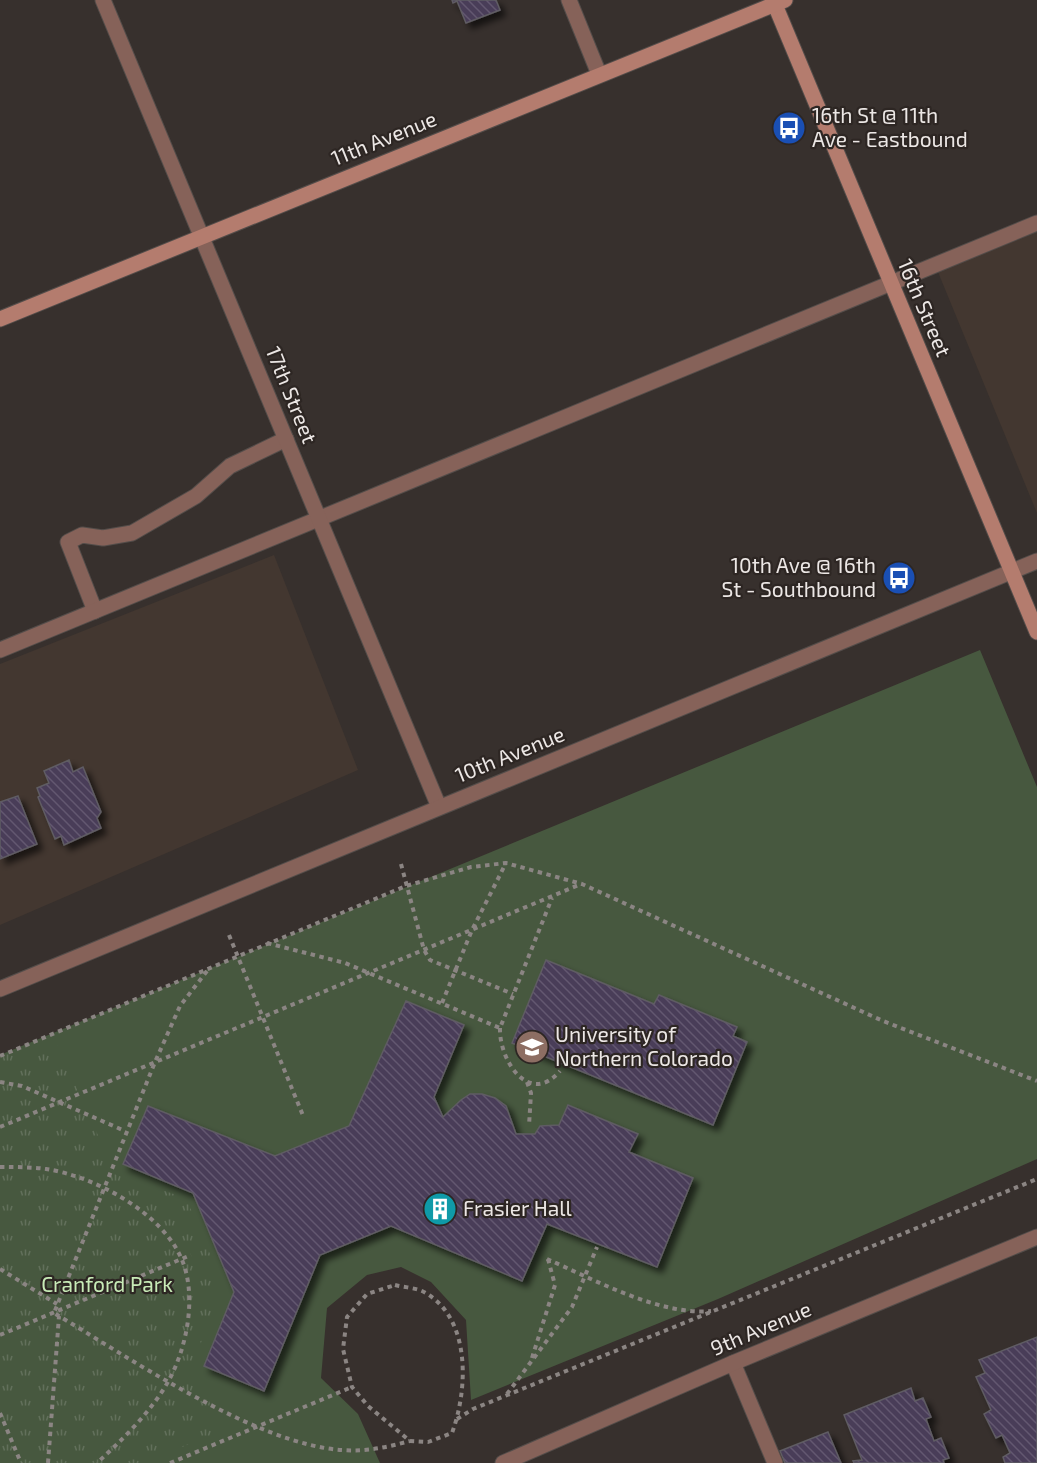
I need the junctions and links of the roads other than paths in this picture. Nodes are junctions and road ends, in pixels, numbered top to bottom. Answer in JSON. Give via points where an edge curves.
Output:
{"nodes":[{"id":1,"x":103,"y":0,"type":"edge"},
{"id":2,"x":569,"y":0,"type":"edge"},
{"id":3,"x":777,"y":1,"type":"edge"},
{"id":4,"x":599,"y":74,"type":"junction"},
{"id":5,"x":1037,"y":223,"type":"edge"},
{"id":6,"x":202,"y":236,"type":"junction"},
{"id":7,"x":891,"y":283,"type":"junction"},
{"id":8,"x":0,"y":319,"type":"edge"},
{"id":9,"x":286,"y":439,"type":"junction"},
{"id":10,"x":320,"y":520,"type":"junction"},
{"id":11,"x":1037,"y":561,"type":"edge"},
{"id":12,"x":1011,"y":572,"type":"junction"},
{"id":13,"x":95,"y":611,"type":"junction"},
{"id":14,"x":1037,"y":632,"type":"edge"},
{"id":15,"x":0,"y":650,"type":"edge"},
{"id":16,"x":439,"y":807,"type":"junction"},
{"id":17,"x":0,"y":988,"type":"edge"},
{"id":18,"x":1037,"y":1237,"type":"edge"},
{"id":19,"x":733,"y":1363,"type":"junction"},
{"id":20,"x":503,"y":1463,"type":"edge"},
{"id":21,"x":775,"y":1463,"type":"edge"}],
"edges":[{"from":1,"to":6,"type":"street","name":"17th Street"},
{"from":2,"to":4,"type":"street"},
{"from":3,"to":4,"type":"main road","name":"11th Avenue"},
{"from":3,"to":7,"type":"main road","name":"16th Street"},
{"from":4,"to":6,"type":"main road","name":"11th Avenue"},
{"from":5,"to":7,"type":"street"},
{"from":6,"to":8,"type":"main road","name":"11th Avenue"},
{"from":6,"to":9,"type":"street","name":"17th Street"},
{"from":7,"to":10,"type":"street"},
{"from":7,"to":12,"type":"main road","name":"16th Street"},
{"from":9,"to":10,"type":"street","name":"17th Street"},
{"from":9,"to":13,"type":"street","via":[[230,466],[196,496],[132,533],[103,538],[82,536],[68,542]]},
{"from":10,"to":13,"type":"street"},
{"from":10,"to":16,"type":"street","name":"17th Street"},
{"from":11,"to":12,"type":"street","name":"10th Avenue"},
{"from":12,"to":14,"type":"main road","name":"16th Street"},
{"from":12,"to":16,"type":"street","name":"10th Avenue"},
{"from":13,"to":15,"type":"street"},
{"from":16,"to":17,"type":"street","name":"10th Avenue"},
{"from":18,"to":19,"type":"street","name":"9th Avenue"},
{"from":19,"to":20,"type":"street","name":"9th Avenue"},
{"from":19,"to":21,"type":"street"}]}
